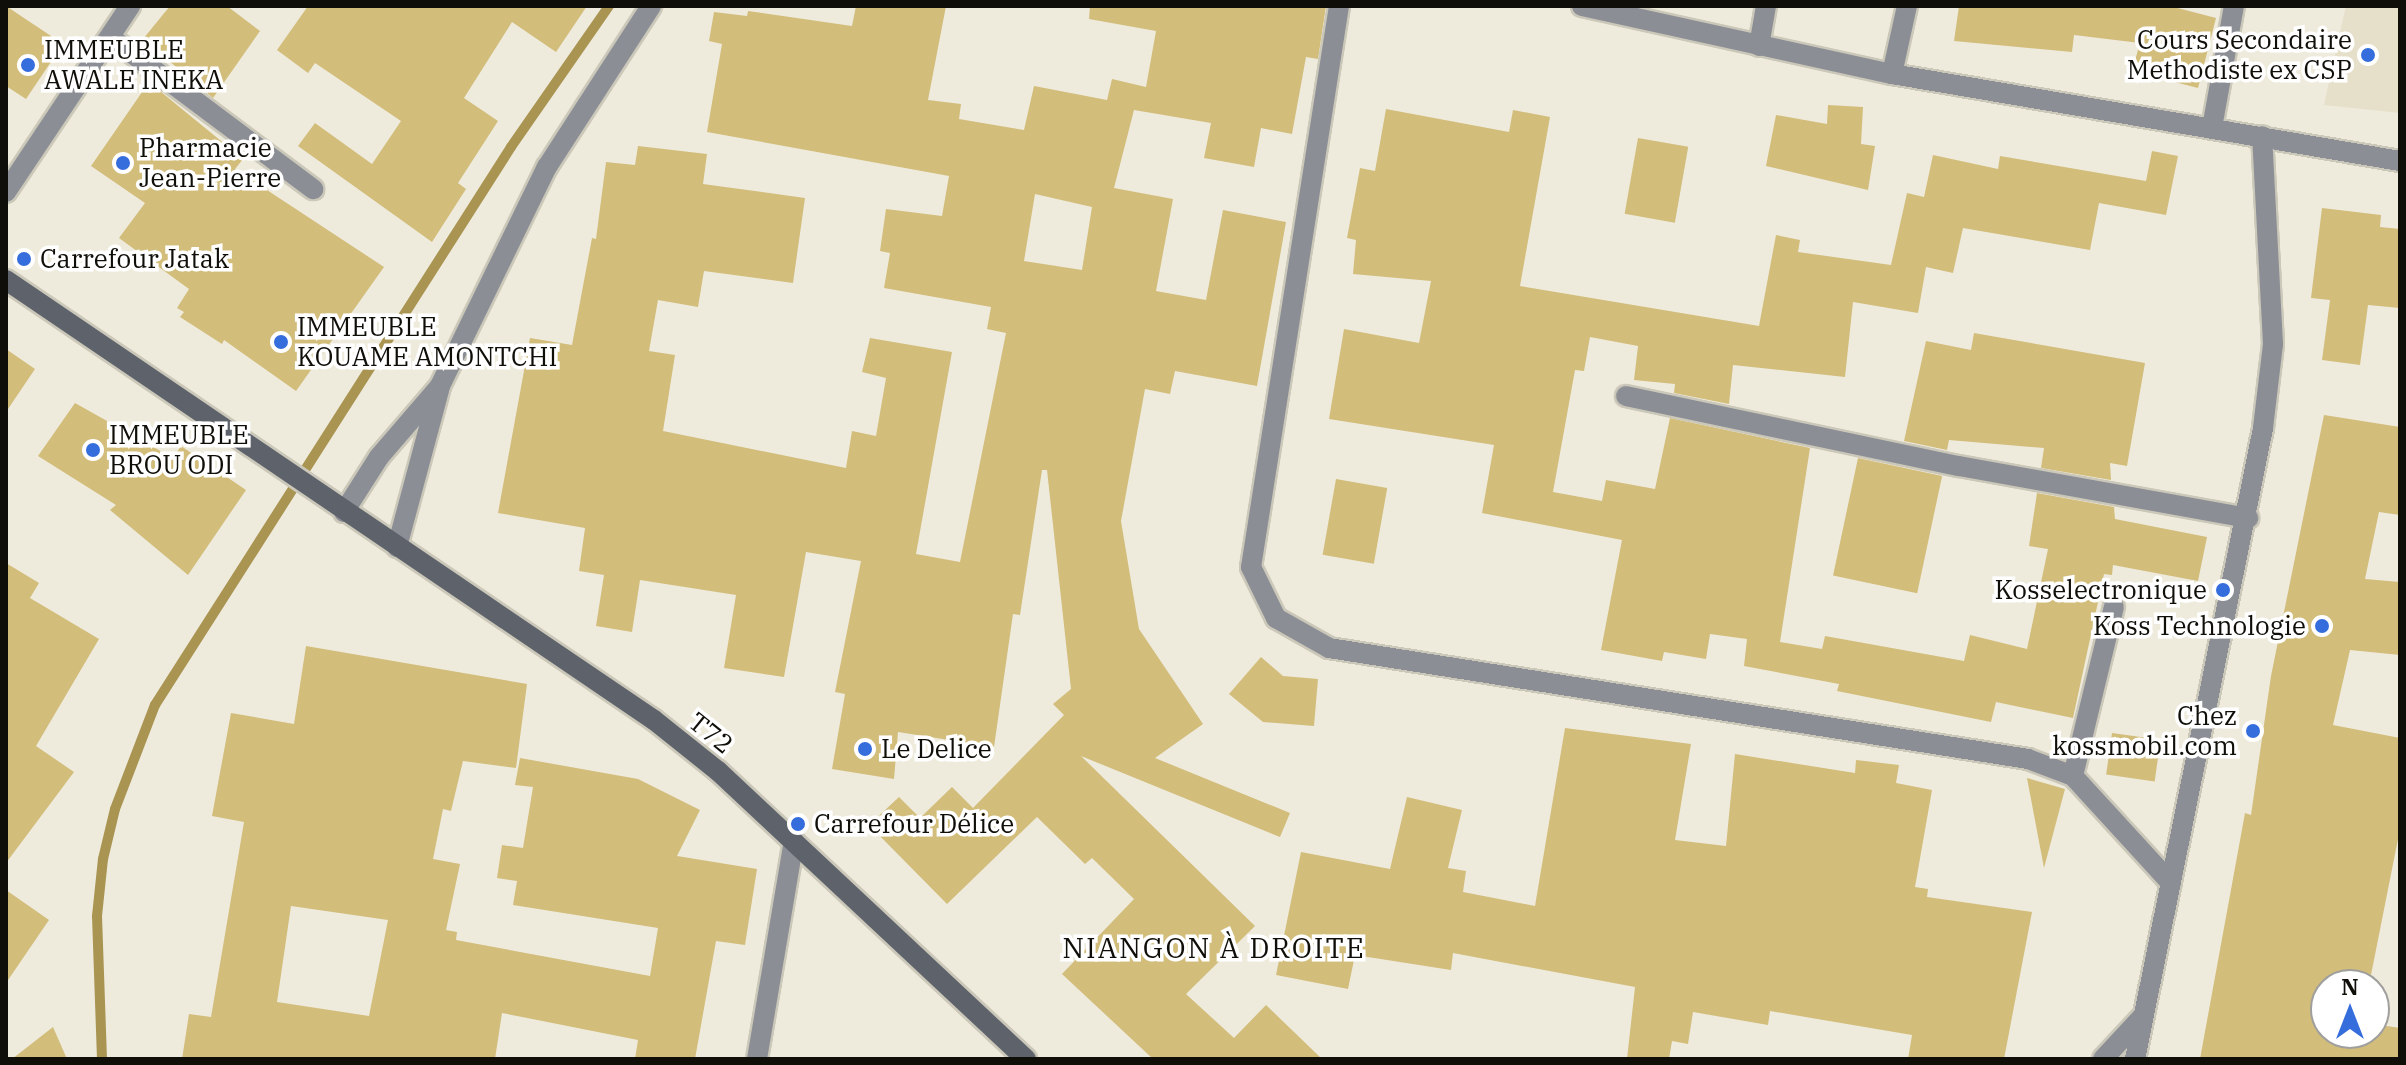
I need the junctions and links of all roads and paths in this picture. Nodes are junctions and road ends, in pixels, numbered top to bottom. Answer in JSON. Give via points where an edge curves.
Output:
{"nodes":[{"id":1,"x":130,"y":6,"type":"edge"},
{"id":2,"x":651,"y":6,"type":"edge"},
{"id":3,"x":1339,"y":6,"type":"edge"},
{"id":4,"x":1582,"y":6,"type":"edge"},
{"id":5,"x":1766,"y":6,"type":"edge"},
{"id":6,"x":1907,"y":6,"type":"edge"},
{"id":7,"x":2234,"y":6,"type":"edge"},
{"id":8,"x":110,"y":37,"type":"junction"},
{"id":9,"x":1759,"y":46,"type":"junction"},
{"id":10,"x":1892,"y":74,"type":"junction"},
{"id":11,"x":2212,"y":128,"type":"junction"},
{"id":12,"x":2262,"y":136,"type":"junction"},
{"id":13,"x":2400,"y":161,"type":"edge"},
{"id":14,"x":313,"y":189,"type":"dead end"},
{"id":15,"x":6,"y":192,"type":"edge"},
{"id":16,"x":6,"y":280,"type":"edge"},
{"id":17,"x":440,"y":386,"type":"junction"},
{"id":18,"x":1626,"y":396,"type":"dead end"},
{"id":19,"x":344,"y":512,"type":"junction"},
{"id":20,"x":2248,"y":518,"type":"junction"},
{"id":21,"x":397,"y":547,"type":"junction"},
{"id":22,"x":2114,"y":607,"type":"dead end"},
{"id":23,"x":2073,"y":776,"type":"junction"},
{"id":24,"x":794,"y":841,"type":"junction"},
{"id":25,"x":2171,"y":883,"type":"junction"},
{"id":26,"x":2143,"y":1016,"type":"junction"},
{"id":27,"x":757,"y":1059,"type":"edge"},
{"id":28,"x":1026,"y":1059,"type":"edge"},
{"id":29,"x":2103,"y":1059,"type":"edge"},
{"id":30,"x":2135,"y":1059,"type":"edge"}],
"edges":[{"from":1,"to":8,"type":"street"},
{"from":2,"to":17,"type":"street","via":[[547,167]]},
{"from":3,"to":23,"type":"street","via":[[1251,567],[1276,618],[1329,648],[2028,759]]},
{"from":4,"to":9,"type":"street"},
{"from":5,"to":9,"type":"street"},
{"from":6,"to":10,"type":"street"},
{"from":7,"to":11,"type":"street"},
{"from":8,"to":14,"type":"street"},
{"from":8,"to":15,"type":"street"},
{"from":9,"to":10,"type":"street"},
{"from":10,"to":11,"type":"street"},
{"from":11,"to":12,"type":"street"},
{"from":12,"to":13,"type":"street"},
{"from":12,"to":20,"type":"street","via":[[2273,344]]},
{"from":16,"to":19,"type":"street","name":"T72"},
{"from":17,"to":19,"type":"street","via":[[379,457]]},
{"from":17,"to":21,"type":"street"},
{"from":18,"to":20,"type":"street","via":[[1959,466]]},
{"from":19,"to":21,"type":"street","name":"T72"},
{"from":20,"to":25,"type":"street"},
{"from":21,"to":24,"type":"street","name":"T72","via":[[654,720]]},
{"from":22,"to":23,"type":"street"},
{"from":23,"to":25,"type":"street"},
{"from":24,"to":27,"type":"street"},
{"from":24,"to":28,"type":"street","name":"T72"},
{"from":25,"to":26,"type":"street"},
{"from":26,"to":29,"type":"street"},
{"from":26,"to":30,"type":"street"}]}
